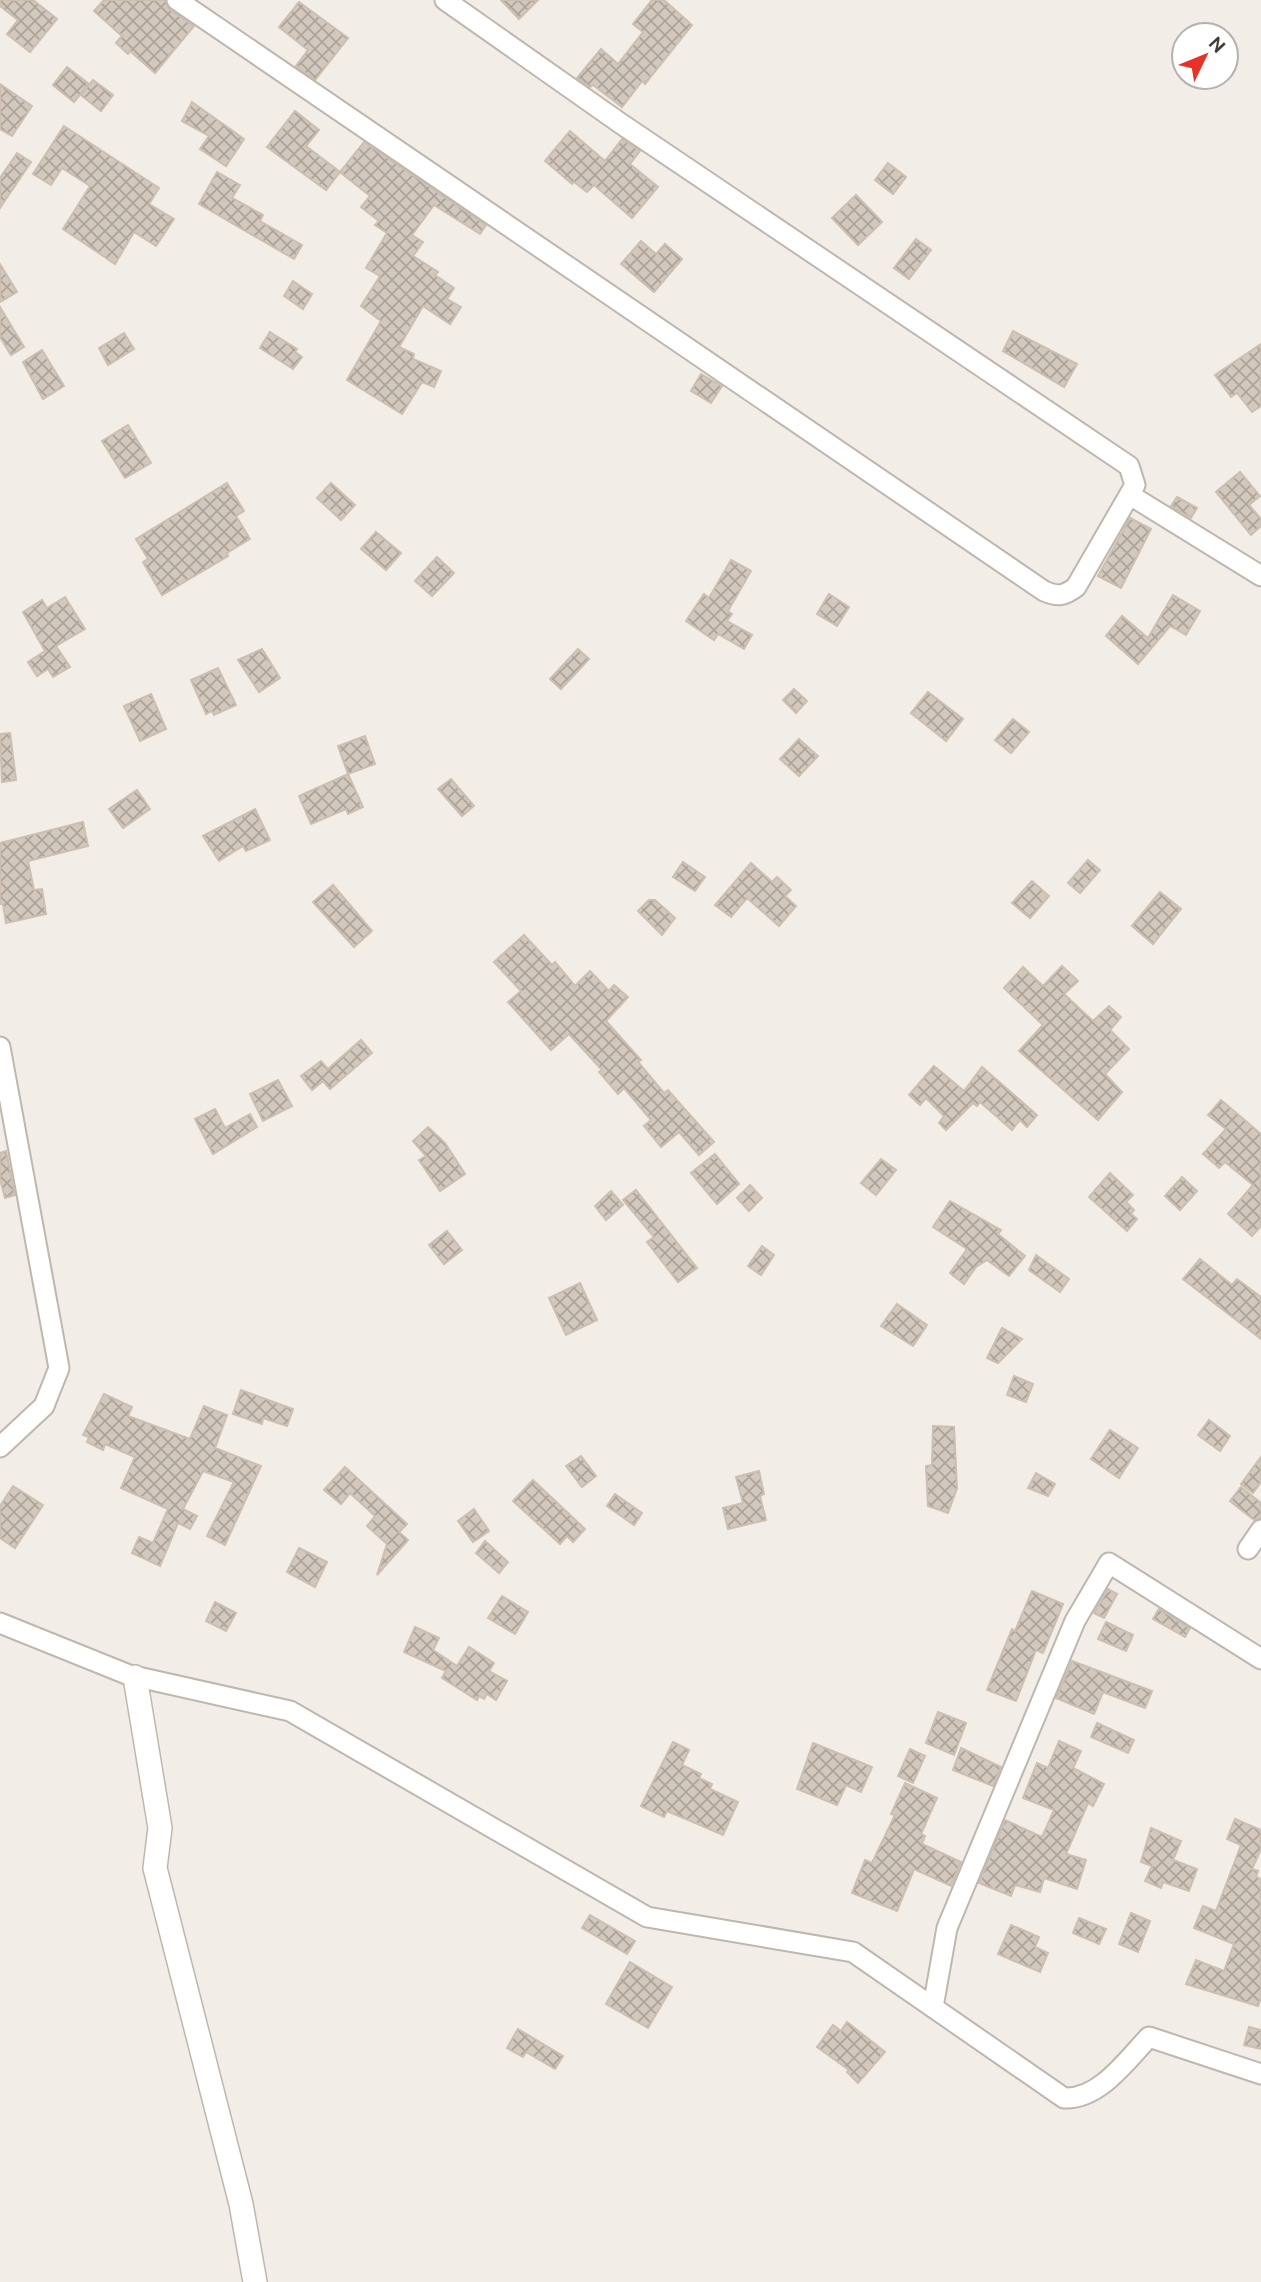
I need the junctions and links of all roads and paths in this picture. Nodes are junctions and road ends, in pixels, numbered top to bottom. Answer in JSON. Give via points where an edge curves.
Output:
{"nodes":[{"id":1,"x":177,"y":0,"type":"edge"},
{"id":2,"x":445,"y":0,"type":"edge"},
{"id":3,"x":1130,"y":495,"type":"junction"},
{"id":4,"x":1261,"y":576,"type":"edge"},
{"id":5,"x":0,"y":1047,"type":"edge"},
{"id":6,"x":0,"y":1447,"type":"edge"},
{"id":7,"x":1261,"y":1530,"type":"edge"},
{"id":8,"x":1248,"y":1549,"type":"dead end"},
{"id":9,"x":0,"y":1623,"type":"edge"},
{"id":10,"x":1261,"y":1658,"type":"edge"},
{"id":11,"x":135,"y":1677,"type":"junction"},
{"id":12,"x":933,"y":2007,"type":"junction"},
{"id":13,"x":1261,"y":2074,"type":"edge"},
{"id":14,"x":254,"y":2282,"type":"edge"}],
"edges":[{"from":1,"to":3,"type":"street","via":[[1044,591],[1056,596],[1076,587]]},
{"from":2,"to":3,"type":"street","via":[[1129,466],[1135,485]]},
{"from":3,"to":4,"type":"street"},
{"from":5,"to":6,"type":"street","via":[[58,1368],[44,1406]]},
{"from":7,"to":8,"type":"street"},
{"from":9,"to":11,"type":"street"},
{"from":10,"to":12,"type":"street","via":[[1109,1563],[1075,1621],[947,1928]]},
{"from":11,"to":12,"type":"street","via":[[290,1711],[647,1917],[853,1952]]},
{"from":11,"to":14,"type":"street","via":[[160,1828],[155,1868],[242,2204]]},
{"from":12,"to":13,"type":"street","via":[[1064,2098],[1078,2099],[1108,2080],[1149,2037]]}]}
